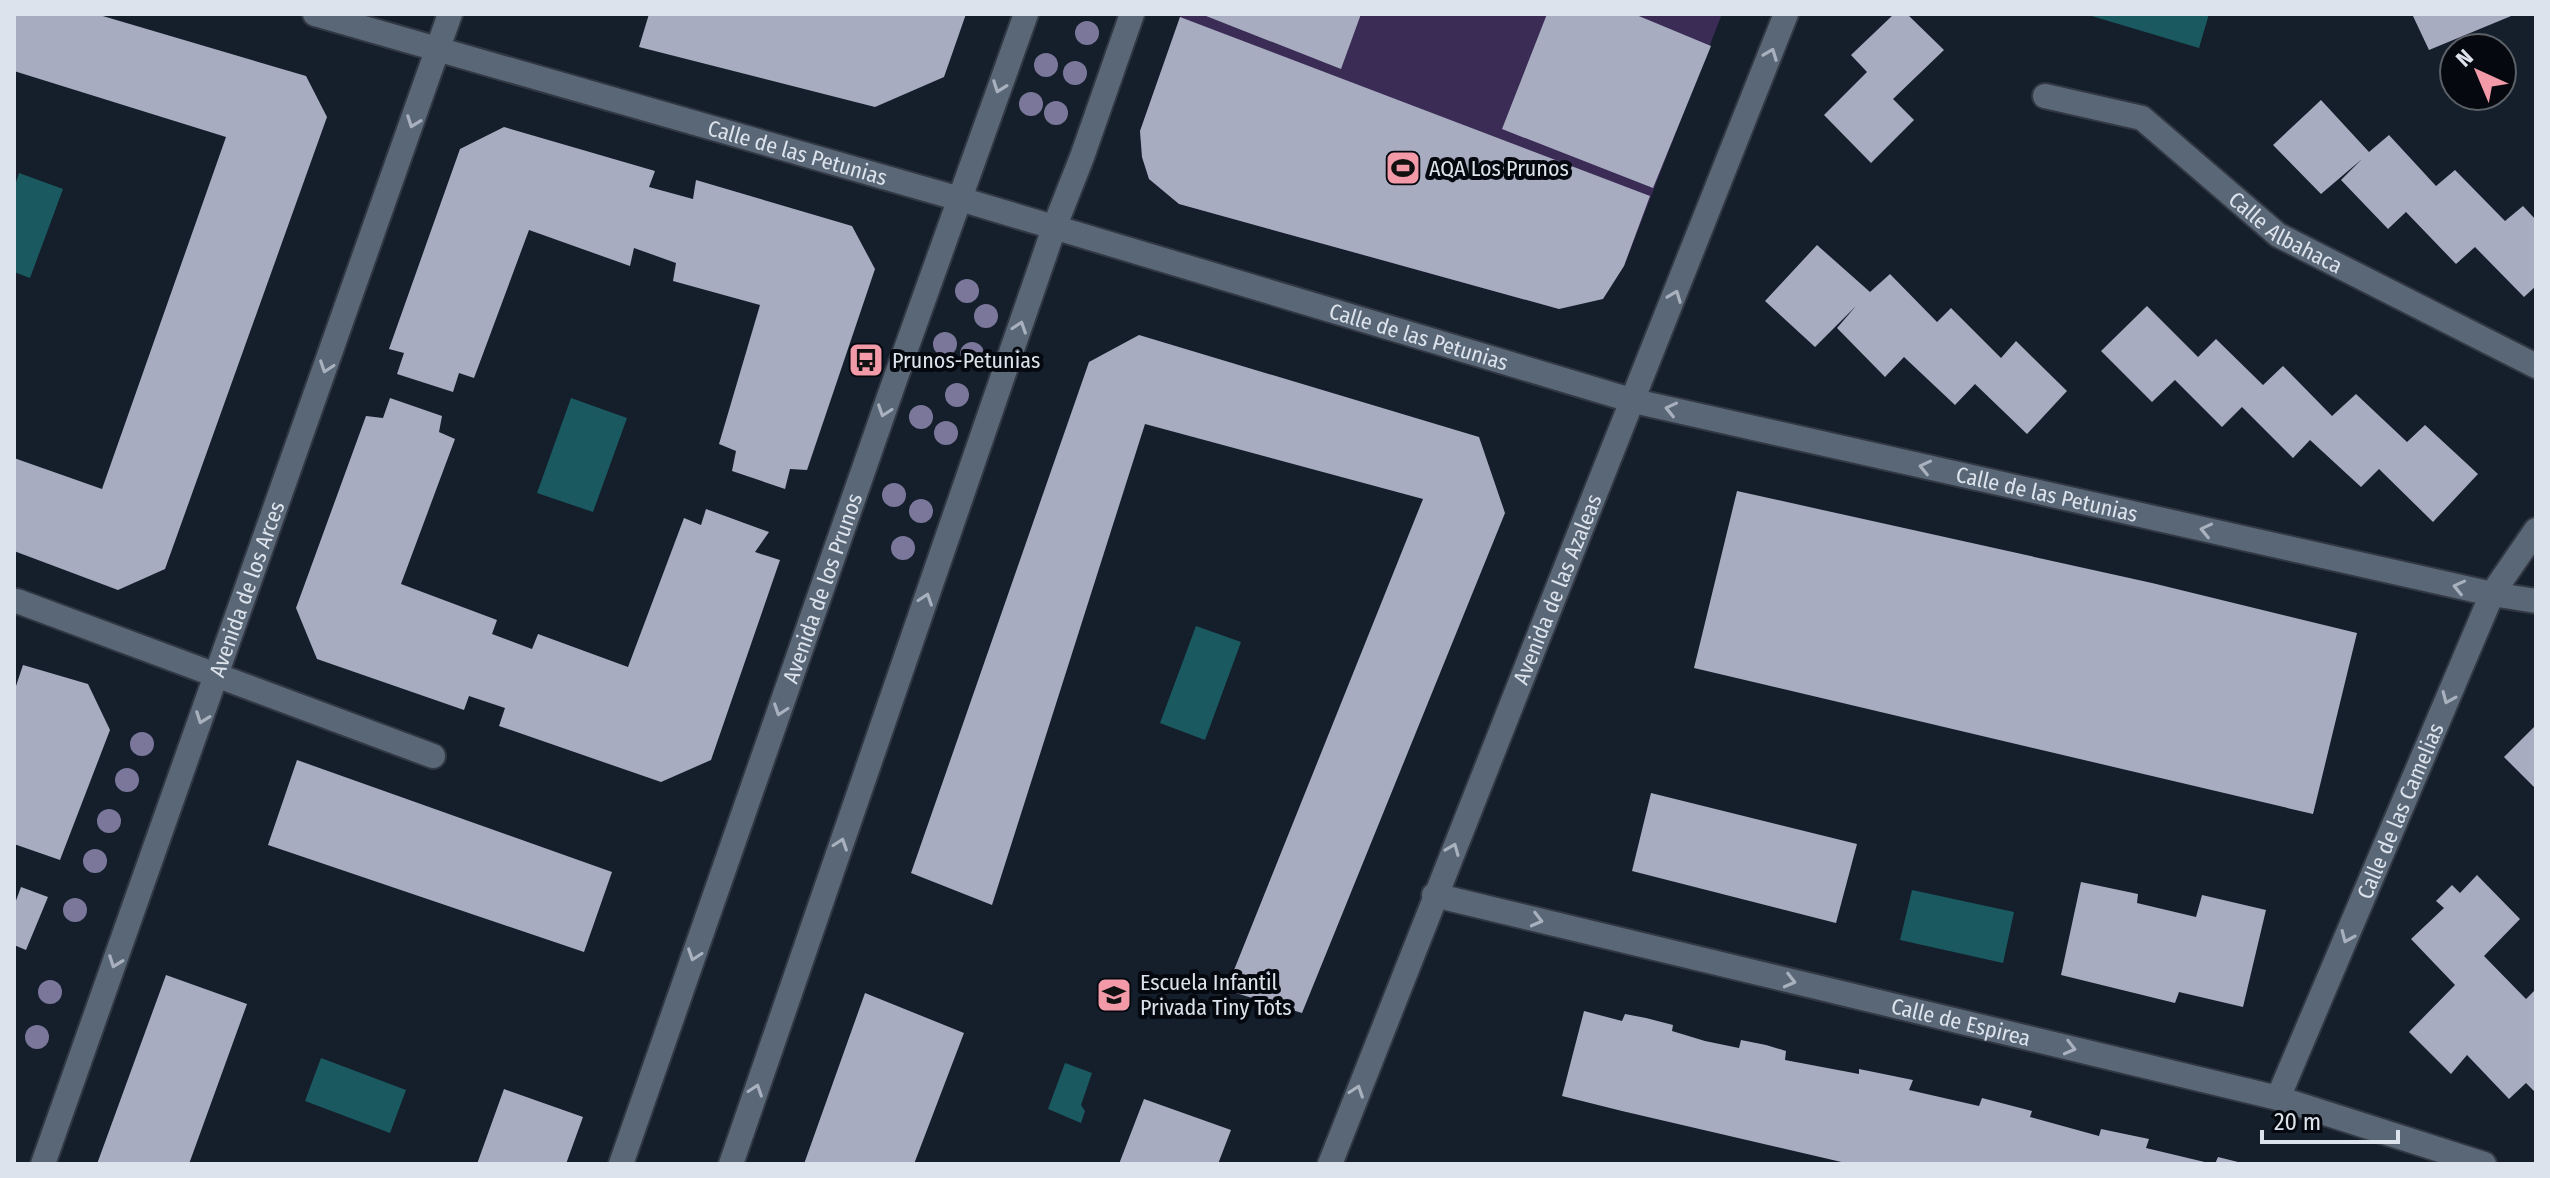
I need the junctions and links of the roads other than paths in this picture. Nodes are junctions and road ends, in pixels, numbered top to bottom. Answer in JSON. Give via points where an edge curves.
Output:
{"nodes":[{"id":1,"x":315,"y":14,"type":"edge"},
{"id":2,"x":450,"y":14,"type":"edge"},
{"id":3,"x":1026,"y":14,"type":"edge"},
{"id":4,"x":1132,"y":14,"type":"edge"},
{"id":5,"x":1786,"y":14,"type":"edge"},
{"id":6,"x":439,"y":48,"type":"junction"},
{"id":7,"x":2045,"y":96,"type":"dead end"},
{"id":8,"x":960,"y":199,"type":"junction"},
{"id":9,"x":1054,"y":228,"type":"junction"},
{"id":10,"x":2536,"y":366,"type":"edge"},
{"id":11,"x":1634,"y":401,"type":"junction"},
{"id":12,"x":2536,"y":530,"type":"edge"},
{"id":13,"x":2492,"y":594,"type":"junction"},
{"id":14,"x":17,"y":601,"type":"dead end"},
{"id":15,"x":2536,"y":601,"type":"edge"},
{"id":16,"x":217,"y":676,"type":"junction"},
{"id":17,"x":433,"y":756,"type":"dead end"},
{"id":18,"x":1434,"y":895,"type":"junction"},
{"id":19,"x":2278,"y":1098,"type":"junction"},
{"id":20,"x":43,"y":1164,"type":"edge"},
{"id":21,"x":621,"y":1164,"type":"edge"},
{"id":22,"x":731,"y":1164,"type":"edge"},
{"id":23,"x":1330,"y":1164,"type":"edge"},
{"id":24,"x":2484,"y":1164,"type":"edge"}],
"edges":[{"from":1,"to":6,"type":"street","name":"Calle de las Petunias"},
{"from":2,"to":6,"type":"street","name":"Avenida de los Arces"},
{"from":3,"to":8,"type":"street","name":"Avenida de los Prunos","one_way":true},
{"from":4,"to":9,"type":"street"},
{"from":11,"to":5,"type":"street","name":"Avenida de las Azaleas","one_way":true},
{"from":6,"to":8,"type":"street","name":"Calle de las Petunias"},
{"from":6,"to":16,"type":"street","name":"Avenida de los Arces","one_way":true},
{"from":7,"to":10,"type":"street","name":"Calle Albahaca","via":[[2142,118],[2278,235]]},
{"from":8,"to":9,"type":"street","name":"Calle de las Petunias"},
{"from":8,"to":21,"type":"street","name":"Avenida de los Prunos","one_way":true},
{"from":9,"to":11,"type":"street","name":"Calle de las Petunias"},
{"from":22,"to":9,"type":"street","one_way":true},
{"from":13,"to":11,"type":"street","name":"Calle de las Petunias","one_way":true},
{"from":18,"to":11,"type":"street","name":"Avenida de las Azaleas","one_way":true},
{"from":12,"to":13,"type":"street","name":"Calle de las Camelias"},
{"from":13,"to":15,"type":"street","name":"Calle de las Petunias"},
{"from":13,"to":19,"type":"street","name":"Calle de las Camelias","one_way":true},
{"from":14,"to":16,"type":"street"},
{"from":16,"to":17,"type":"street"},
{"from":16,"to":20,"type":"street","name":"Avenida de los Arces","one_way":true},
{"from":18,"to":19,"type":"street","name":"Calle de Espirea","one_way":true},
{"from":23,"to":18,"type":"street","name":"Avenida de las Azaleas","one_way":true},
{"from":19,"to":24,"type":"street","name":"Calle de Espirea"}]}
